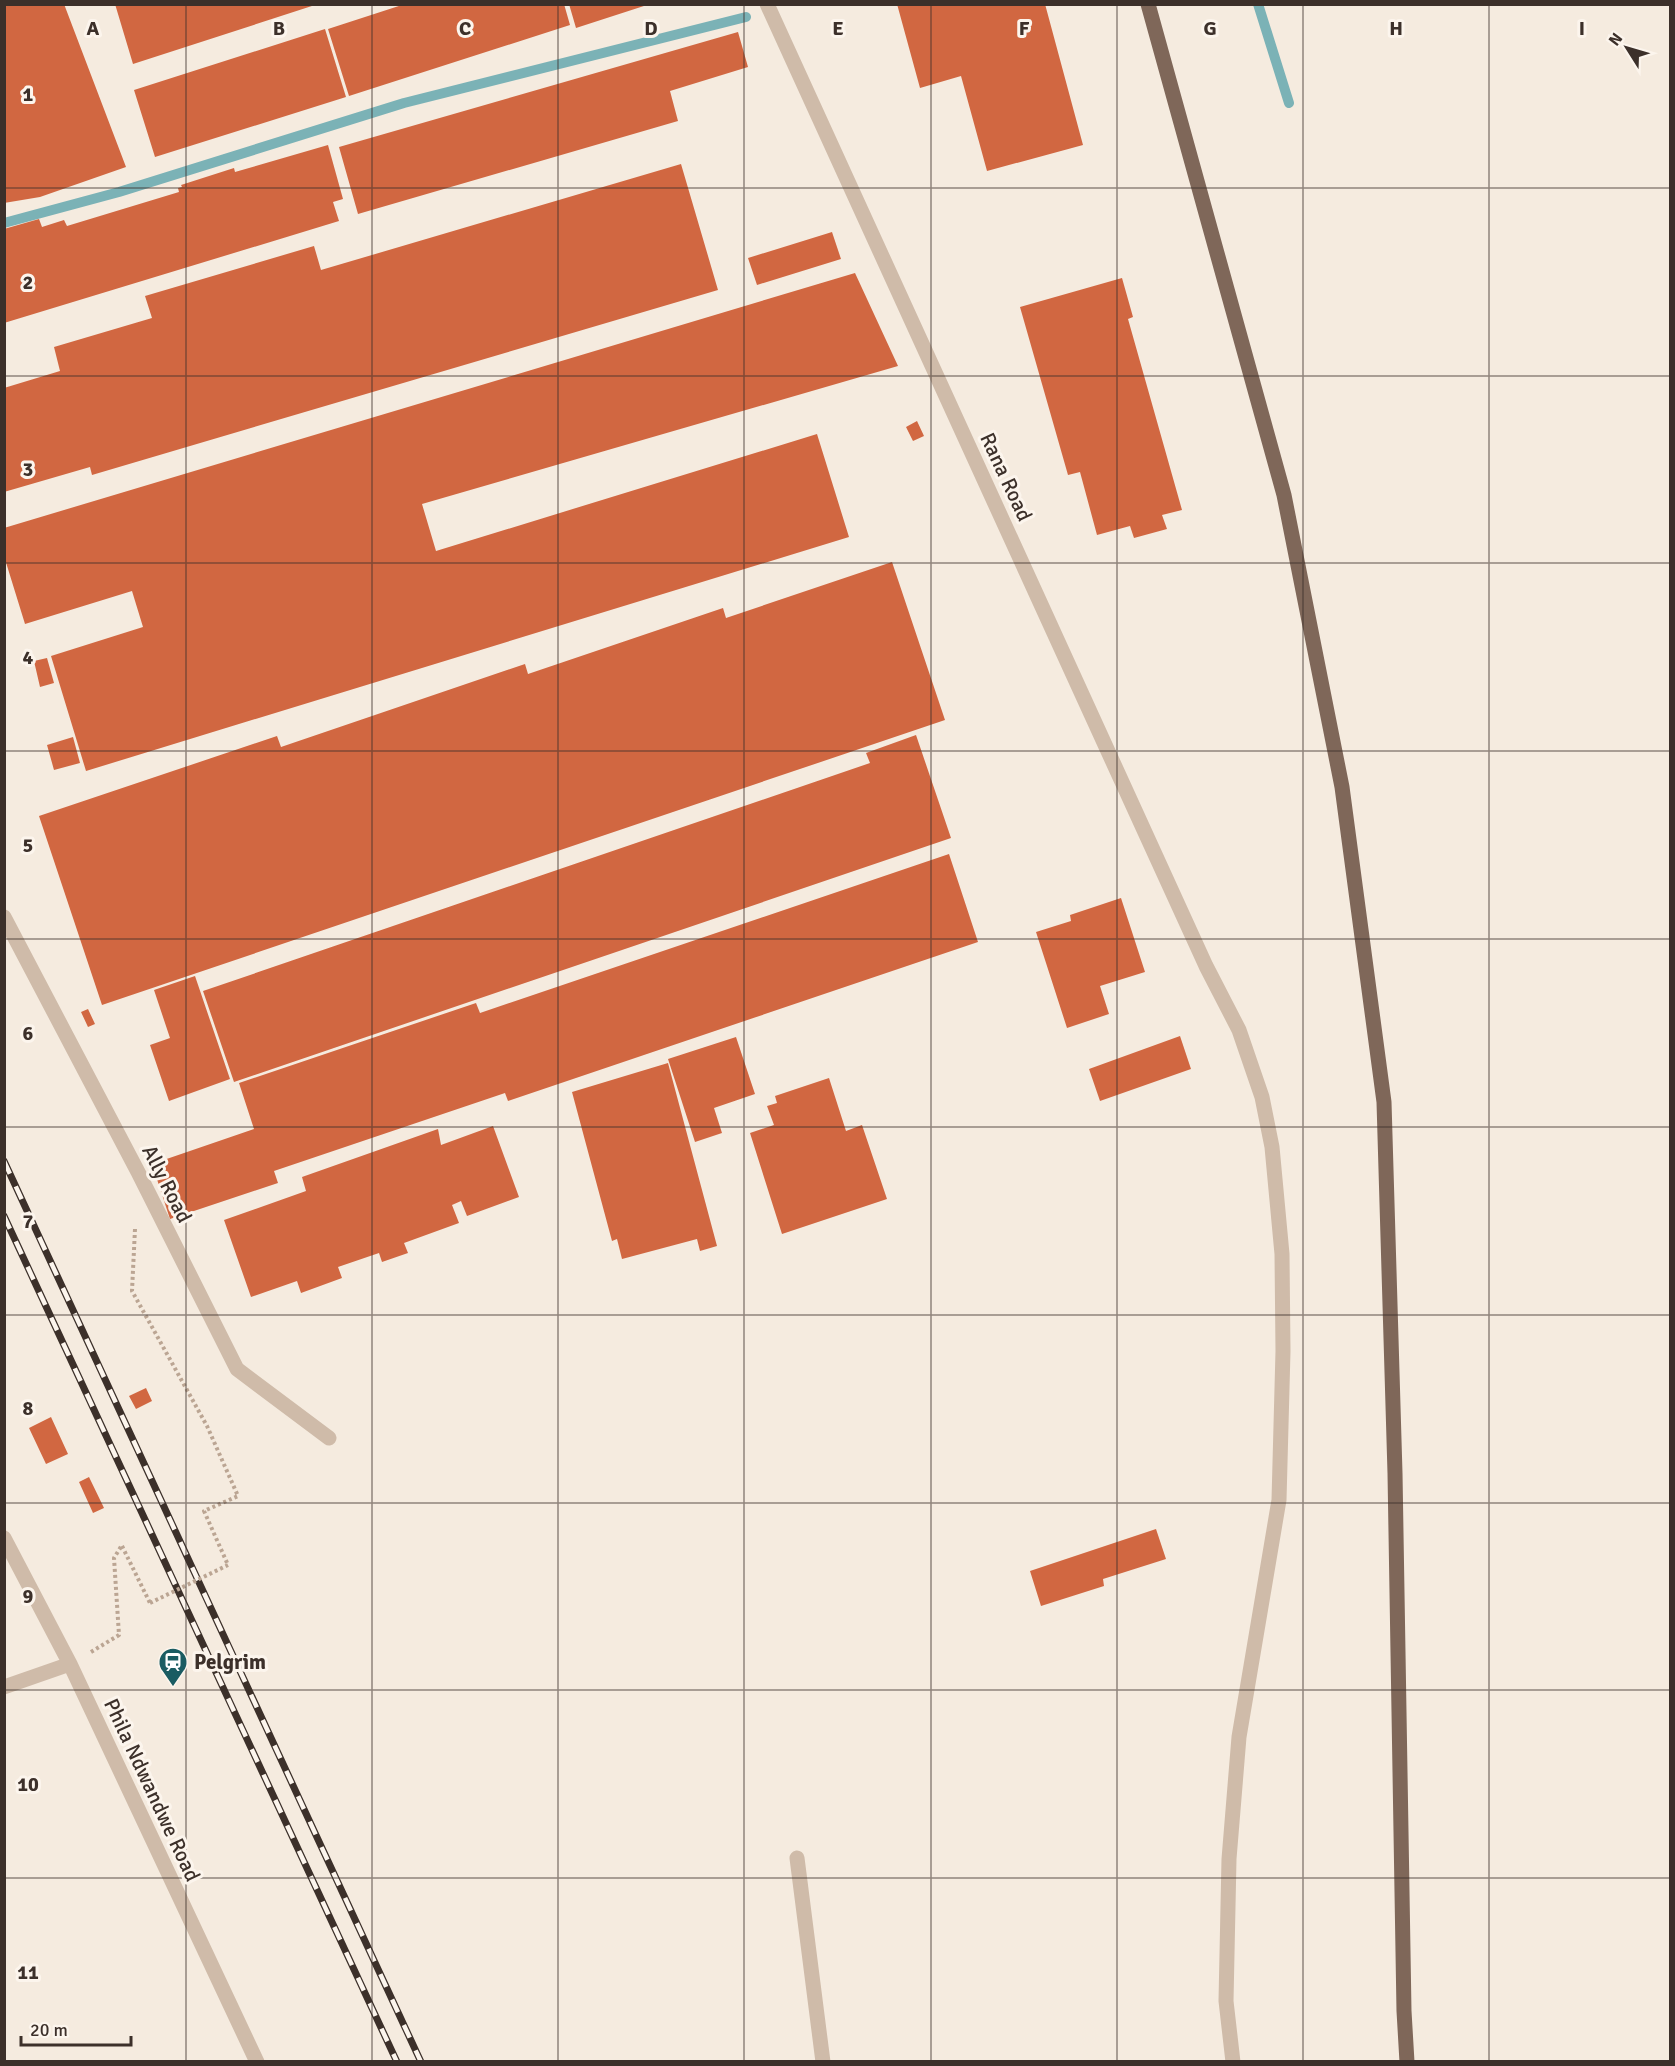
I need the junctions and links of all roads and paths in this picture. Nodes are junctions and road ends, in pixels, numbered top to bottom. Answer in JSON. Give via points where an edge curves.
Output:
{"nodes":[{"id":1,"x":767,"y":4,"type":"edge"},
{"id":2,"x":1148,"y":4,"type":"edge"},
{"id":3,"x":4,"y":917,"type":"edge"},
{"id":4,"x":135,"y":1220,"type":"dead end"},
{"id":5,"x":329,"y":1438,"type":"dead end"},
{"id":6,"x":4,"y":1538,"type":"edge"},
{"id":7,"x":70,"y":1664,"type":"junction"},
{"id":8,"x":4,"y":1687,"type":"edge"},
{"id":9,"x":797,"y":1858,"type":"dead end"},
{"id":10,"x":257,"y":2061,"type":"edge"},
{"id":11,"x":823,"y":2061,"type":"edge"},
{"id":12,"x":1233,"y":2061,"type":"edge"},
{"id":13,"x":1407,"y":2061,"type":"edge"}],
"edges":[{"from":1,"to":12,"type":"street","name":"Rana Road","via":[[1206,966],[1239,1030],[1262,1097],[1272,1147],[1282,1254],[1279,1500],[1239,1737],[1229,1858],[1226,2001]]},
{"from":2,"to":13,"type":"main road","via":[[1284,495],[1342,788],[1384,1102]]},
{"from":3,"to":5,"type":"street","name":"Ally Road","via":[[237,1369]]},
{"from":4,"to":7,"type":"path","bridge":true,"via":[[132,1291],[207,1426],[238,1496],[204,1511],[228,1565],[150,1603],[122,1545],[114,1558],[119,1635]]},
{"from":6,"to":7,"type":"street","name":"Phila Ndwandwe Road"},
{"from":7,"to":8,"type":"street"},
{"from":7,"to":10,"type":"street","name":"Phila Ndwandwe Road"},
{"from":9,"to":11,"type":"street"}]}
